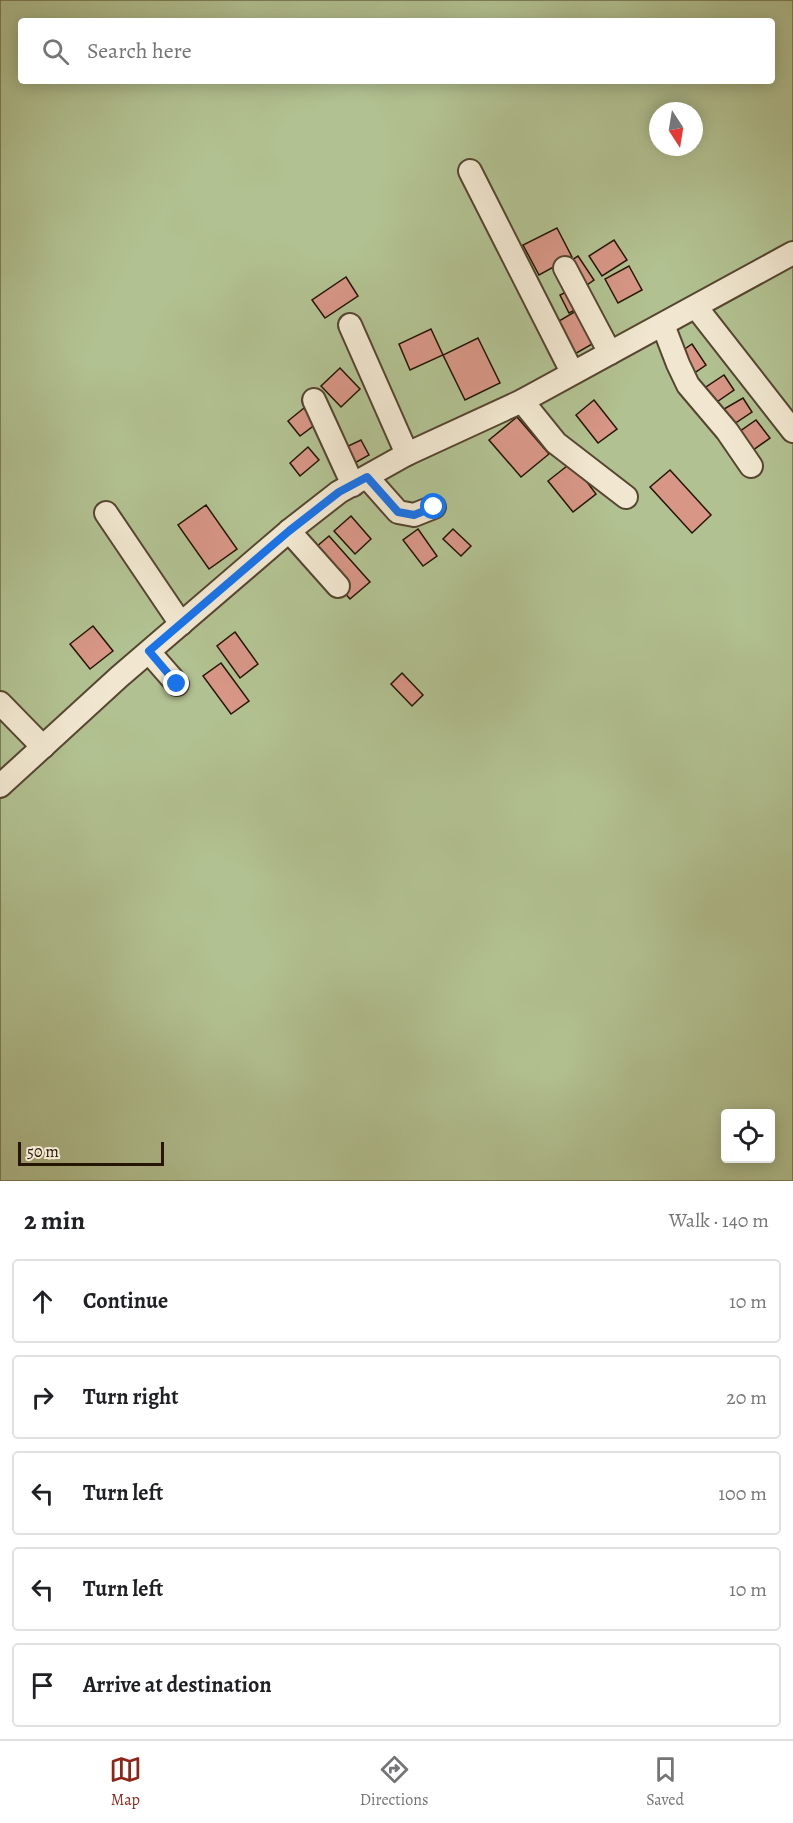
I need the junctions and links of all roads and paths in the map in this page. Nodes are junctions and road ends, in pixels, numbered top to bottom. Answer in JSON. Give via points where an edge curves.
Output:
{"nodes":[{"id":1,"x":470,"y":171,"type":"dead end"},
{"id":2,"x":793,"y":253,"type":"edge"},
{"id":3,"x":565,"y":268,"type":"dead end"},
{"id":4,"x":696,"y":307,"type":"junction"},
{"id":5,"x":350,"y":325,"type":"dead end"},
{"id":6,"x":663,"y":325,"type":"junction"},
{"id":7,"x":610,"y":353,"type":"junction"},
{"id":8,"x":572,"y":372,"type":"junction"},
{"id":9,"x":314,"y":400,"type":"dead end"},
{"id":10,"x":522,"y":401,"type":"junction"},
{"id":11,"x":793,"y":431,"type":"edge"},
{"id":12,"x":407,"y":454,"type":"junction"},
{"id":13,"x":751,"y":466,"type":"dead end"},
{"id":14,"x":360,"y":481,"type":"junction"},
{"id":15,"x":626,"y":497,"type":"dead end"},
{"id":16,"x":434,"y":507,"type":"dead end"},
{"id":17,"x":106,"y":513,"type":"dead end"},
{"id":18,"x":289,"y":531,"type":"junction"},
{"id":19,"x":338,"y":586,"type":"dead end"},
{"id":20,"x":181,"y":624,"type":"junction"},
{"id":21,"x":149,"y":651,"type":"junction"},
{"id":22,"x":177,"y":684,"type":"dead end"},
{"id":23,"x":0,"y":702,"type":"edge"},
{"id":24,"x":43,"y":747,"type":"junction"},
{"id":25,"x":0,"y":786,"type":"edge"}],
"edges":[{"from":1,"to":8,"type":"street"},
{"from":2,"to":4,"type":"street"},
{"from":3,"to":7,"type":"street"},
{"from":4,"to":6,"type":"street"},
{"from":4,"to":11,"type":"street"},
{"from":5,"to":12,"type":"street"},
{"from":6,"to":7,"type":"street"},
{"from":6,"to":13,"type":"street","via":[[688,385]]},
{"from":7,"to":8,"type":"street"},
{"from":8,"to":10,"type":"street"},
{"from":9,"to":14,"type":"street"},
{"from":10,"to":12,"type":"street"},
{"from":10,"to":15,"type":"street","via":[[556,443]]},
{"from":12,"to":14,"type":"street"},
{"from":14,"to":16,"type":"street","via":[[398,512],[414,515]]},
{"from":14,"to":18,"type":"street","via":[[339,492]]},
{"from":17,"to":20,"type":"street"},
{"from":18,"to":19,"type":"street"},
{"from":18,"to":20,"type":"street"},
{"from":20,"to":21,"type":"street"},
{"from":21,"to":22,"type":"street"},
{"from":21,"to":24,"type":"street"},
{"from":23,"to":24,"type":"street"},
{"from":24,"to":25,"type":"street"}]}
